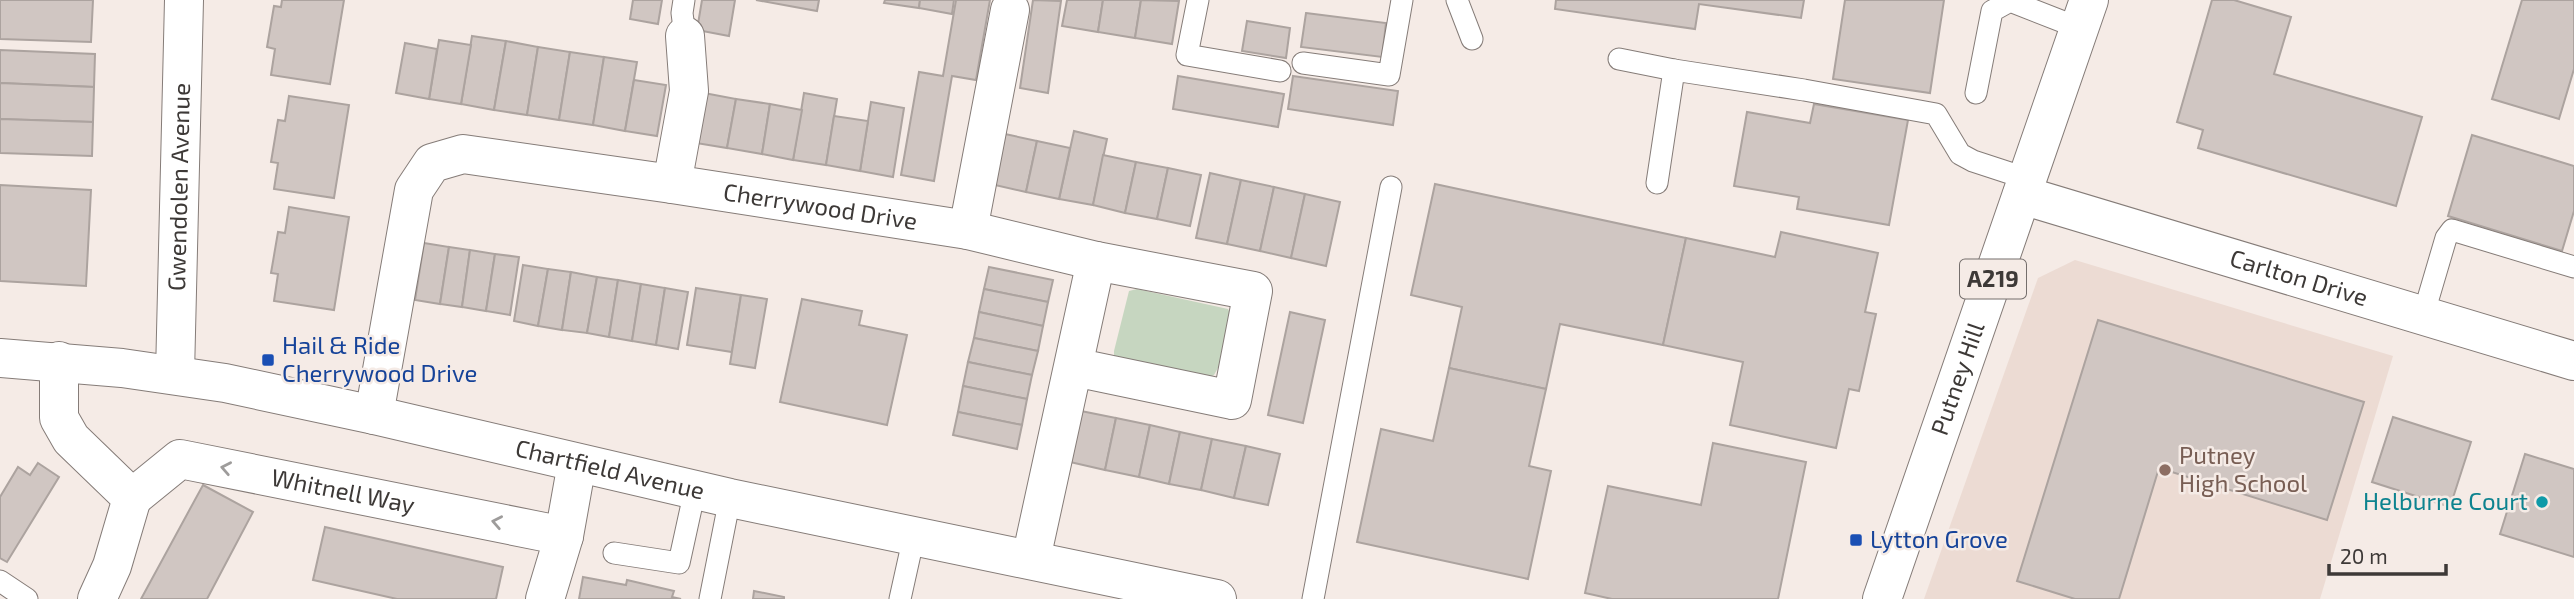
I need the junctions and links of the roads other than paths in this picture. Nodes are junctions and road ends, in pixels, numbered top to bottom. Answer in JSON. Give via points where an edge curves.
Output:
{"nodes":[{"id":1,"x":184,"y":0,"type":"edge"},
{"id":2,"x":1199,"y":0,"type":"edge"},
{"id":3,"x":1402,"y":0,"type":"edge"},
{"id":4,"x":1457,"y":0,"type":"edge"},
{"id":5,"x":1010,"y":10,"type":"dead end"},
{"id":6,"x":2084,"y":14,"type":"edge"},
{"id":7,"x":685,"y":18,"type":"edge"},
{"id":8,"x":1472,"y":39,"type":"dead end"},
{"id":9,"x":1619,"y":59,"type":"dead end"},
{"id":10,"x":1303,"y":63,"type":"dead end"},
{"id":11,"x":1674,"y":70,"type":"junction"},
{"id":12,"x":1280,"y":71,"type":"dead end"},
{"id":13,"x":1976,"y":93,"type":"dead end"},
{"id":14,"x":1657,"y":183,"type":"dead end"},
{"id":15,"x":671,"y":184,"type":"junction"},
{"id":16,"x":1391,"y":187,"type":"dead end"},
{"id":17,"x":2025,"y":187,"type":"junction"},
{"id":18,"x":968,"y":230,"type":"junction"},
{"id":19,"x":1096,"y":261,"type":"junction"},
{"id":20,"x":2573,"y":261,"type":"edge"},
{"id":21,"x":2423,"y":316,"type":"junction"},
{"id":22,"x":0,"y":358,"type":"edge"},
{"id":23,"x":59,"y":361,"type":"junction"},
{"id":24,"x":2574,"y":361,"type":"edge"},
{"id":25,"x":1074,"y":367,"type":"junction"},
{"id":26,"x":175,"y":374,"type":"junction"},
{"id":27,"x":374,"y":415,"type":"junction"},
{"id":28,"x":577,"y":463,"type":"junction"},
{"id":29,"x":713,"y":494,"type":"junction"},
{"id":30,"x":132,"y":498,"type":"junction"},
{"id":31,"x":564,"y":536,"type":"junction"},
{"id":32,"x":914,"y":536,"type":"junction"},
{"id":33,"x":614,"y":553,"type":"dead end"},
{"id":34,"x":1031,"y":559,"type":"junction"},
{"id":35,"x":0,"y":581,"type":"edge"},
{"id":36,"x":27,"y":599,"type":"edge"},
{"id":37,"x":97,"y":599,"type":"edge"},
{"id":38,"x":545,"y":599,"type":"edge"},
{"id":39,"x":710,"y":599,"type":"edge"},
{"id":40,"x":900,"y":599,"type":"edge"},
{"id":41,"x":1216,"y":599,"type":"edge"},
{"id":42,"x":1313,"y":599,"type":"edge"},
{"id":43,"x":1882,"y":599,"type":"edge"}],
"edges":[{"from":1,"to":26,"type":"street","name":"Gwendolen Avenue"},
{"from":2,"to":12,"type":"lane","via":[[1187,55]]},
{"from":3,"to":10,"type":"lane","via":[[1389,75]]},
{"from":4,"to":8,"type":"lane"},
{"from":5,"to":18,"type":"street"},
{"from":6,"to":13,"type":"lane","via":[[2010,1],[1992,10]]},
{"from":6,"to":17,"type":"street","name":"Putney Hill","number":"A219"},
{"from":7,"to":15,"type":"street","via":[[689,91]]},
{"from":9,"to":11,"type":"lane"},
{"from":11,"to":14,"type":"lane"},
{"from":11,"to":17,"type":"lane","via":[[1936,114],[1960,154]]},
{"from":15,"to":18,"type":"street","name":"Cherrywood Drive"},
{"from":15,"to":27,"type":"street","name":"Cherrywood Drive","via":[[463,154],[432,163],[414,190]]},
{"from":16,"to":42,"type":"lane"},
{"from":17,"to":21,"type":"street","name":"Carlton Drive"},
{"from":17,"to":43,"type":"street","name":"Putney Hill","number":"A219"},
{"from":18,"to":19,"type":"street","name":"Cherrywood Drive"},
{"from":19,"to":25,"type":"street"},
{"from":19,"to":25,"type":"street","name":"Cherrywood Drive","via":[[1252,291],[1232,400]]},
{"from":20,"to":21,"type":"lane","via":[[2452,230]]},
{"from":21,"to":24,"type":"street","name":"Carlton Drive"},
{"from":22,"to":23,"type":"street","name":"Chartfield Avenue"},
{"from":23,"to":26,"type":"street","name":"Chartfield Avenue"},
{"from":23,"to":30,"type":"street","via":[[59,418],[71,439]]},
{"from":25,"to":34,"type":"street"},
{"from":26,"to":27,"type":"street","name":"Chartfield Avenue"},
{"from":27,"to":28,"type":"street","name":"Chartfield Avenue"},
{"from":28,"to":29,"type":"street","name":"Chartfield Avenue"},
{"from":28,"to":31,"type":"street"},
{"from":29,"to":32,"type":"street","name":"Chartfield Avenue"},
{"from":29,"to":33,"type":"lane","via":[[679,563]]},
{"from":29,"to":39,"type":"lane"},
{"from":31,"to":30,"type":"street","name":"Whitnell Way","one_way":true,"via":[[180,459]]},
{"from":30,"to":37,"type":"street"},
{"from":31,"to":38,"type":"street"},
{"from":32,"to":34,"type":"street","name":"Chartfield Avenue"},
{"from":32,"to":40,"type":"lane"},
{"from":34,"to":41,"type":"street","name":"Chartfield Avenue"},
{"from":35,"to":36,"type":"lane"}]}
